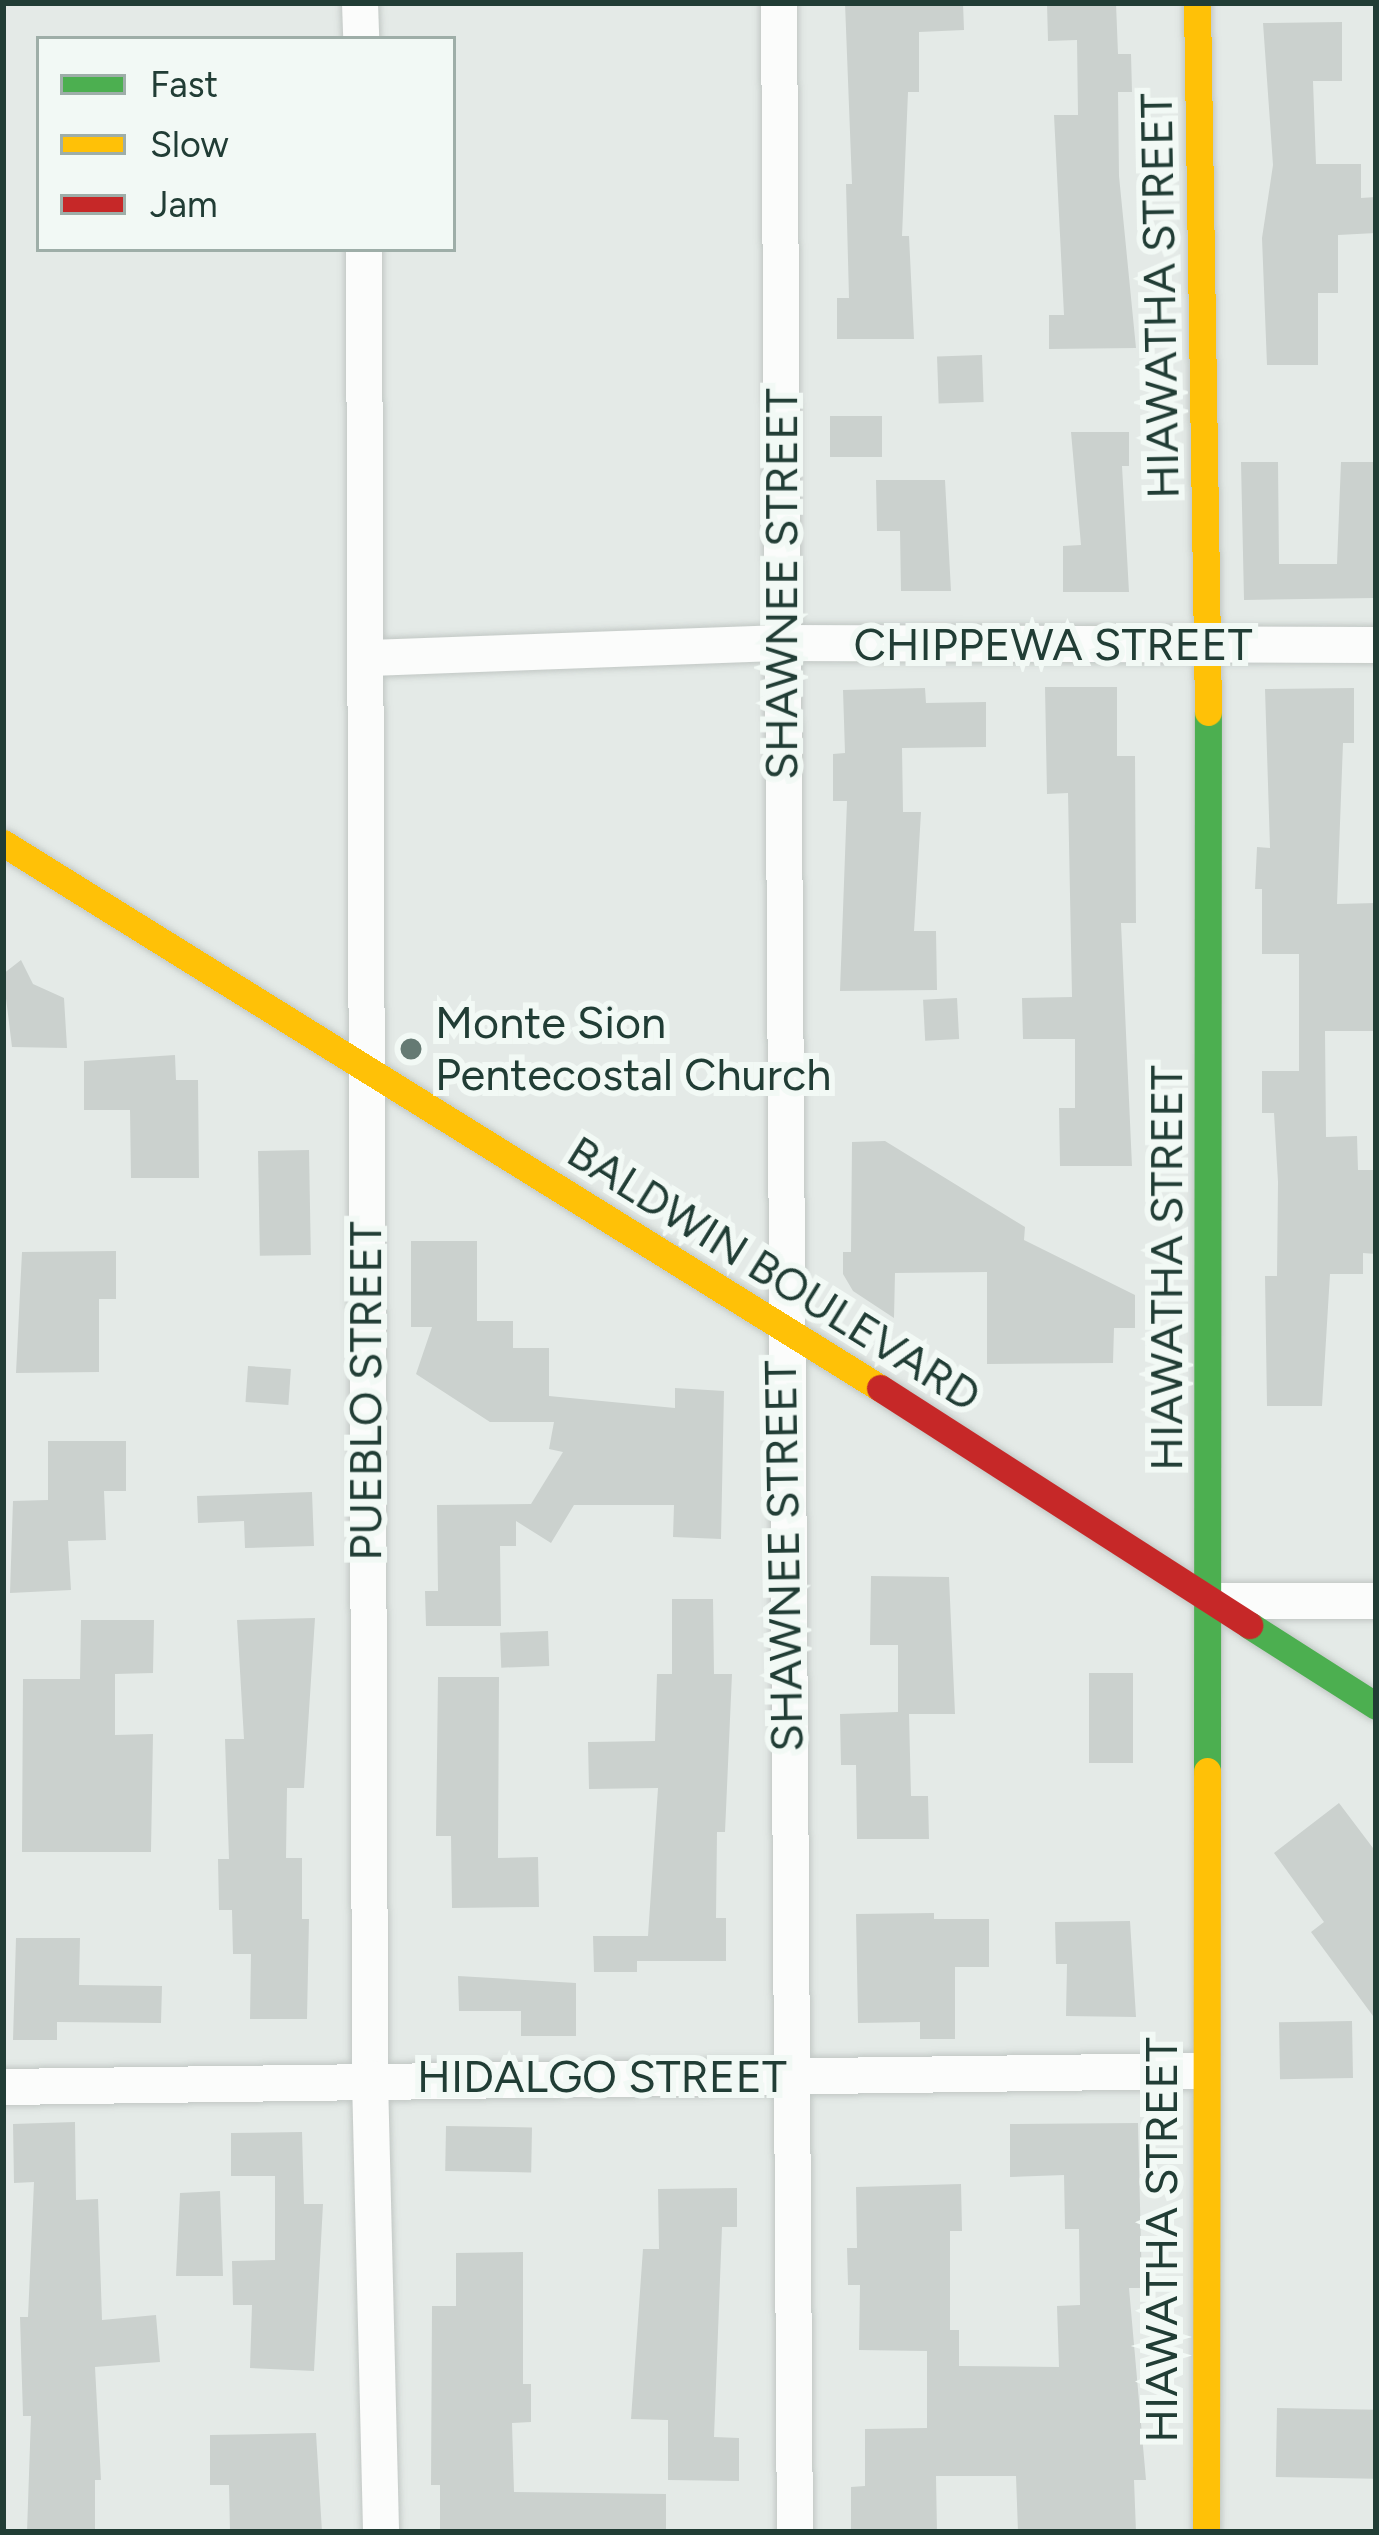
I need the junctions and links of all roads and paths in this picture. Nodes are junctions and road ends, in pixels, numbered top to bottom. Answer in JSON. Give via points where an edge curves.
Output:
{"nodes":[{"id":1,"x":360,"y":3,"type":"edge"},
{"id":2,"x":779,"y":3,"type":"edge"},
{"id":3,"x":1197,"y":3,"type":"edge"},
{"id":4,"x":361,"y":36,"type":"edge"},
{"id":5,"x":364,"y":252,"type":"edge"},
{"id":6,"x":783,"y":643,"type":"junction"},
{"id":7,"x":1376,"y":645,"type":"edge"},
{"id":8,"x":1208,"y":646,"type":"junction"},
{"id":9,"x":370,"y":658,"type":"junction"},
{"id":10,"x":3,"y":843,"type":"edge"},
{"id":11,"x":364,"y":1070,"type":"junction"},
{"id":12,"x":781,"y":1324,"type":"junction"},
{"id":13,"x":1210,"y":1601,"type":"junction"},
{"id":14,"x":1376,"y":1601,"type":"edge"},
{"id":15,"x":1376,"y":1706,"type":"edge"},
{"id":16,"x":1201,"y":2071,"type":"junction"},
{"id":17,"x":789,"y":2076,"type":"junction"},
{"id":18,"x":370,"y":2079,"type":"junction"},
{"id":19,"x":3,"y":2087,"type":"edge"},
{"id":20,"x":381,"y":2532,"type":"edge"},
{"id":21,"x":795,"y":2532,"type":"edge"},
{"id":22,"x":1206,"y":2532,"type":"edge"}],
"edges":[{"from":1,"to":4,"type":"street"},
{"from":2,"to":6,"type":"street","name":"SHAWNEE STREET"},
{"from":3,"to":8,"type":"street","name":"HIAWATHA STREET"},
{"from":5,"to":9,"type":"street","name":"PUEBLO STREET"},
{"from":6,"to":8,"type":"street","name":"CHIPPEWA STREET"},
{"from":6,"to":9,"type":"street","name":"CHIPPEWA STREET"},
{"from":6,"to":12,"type":"street","name":"SHAWNEE STREET"},
{"from":7,"to":8,"type":"street","name":"CHIPPEWA STREET"},
{"from":8,"to":13,"type":"street","name":"HIAWATHA STREET"},
{"from":9,"to":11,"type":"street","name":"PUEBLO STREET"},
{"from":10,"to":11,"type":"street","name":"BALDWIN BOULEVARD"},
{"from":11,"to":12,"type":"street","name":"BALDWIN BOULEVARD"},
{"from":11,"to":18,"type":"street","name":"PUEBLO STREET"},
{"from":12,"to":13,"type":"street","name":"BALDWIN BOULEVARD"},
{"from":12,"to":17,"type":"street","name":"SHAWNEE STREET"},
{"from":13,"to":14,"type":"street"},
{"from":13,"to":15,"type":"street","name":"BALDWIN BOULEVARD"},
{"from":13,"to":16,"type":"street","name":"HIAWATHA STREET"},
{"from":16,"to":17,"type":"street","name":"HIDALGO STREET"},
{"from":16,"to":22,"type":"street","name":"HIAWATHA STREET"},
{"from":17,"to":18,"type":"street","name":"HIDALGO STREET"},
{"from":17,"to":21,"type":"street","name":"SHAWNEE STREET"},
{"from":18,"to":19,"type":"street","name":"HIDALGO STREET"},
{"from":18,"to":20,"type":"street","name":"PUEBLO STREET"}]}
